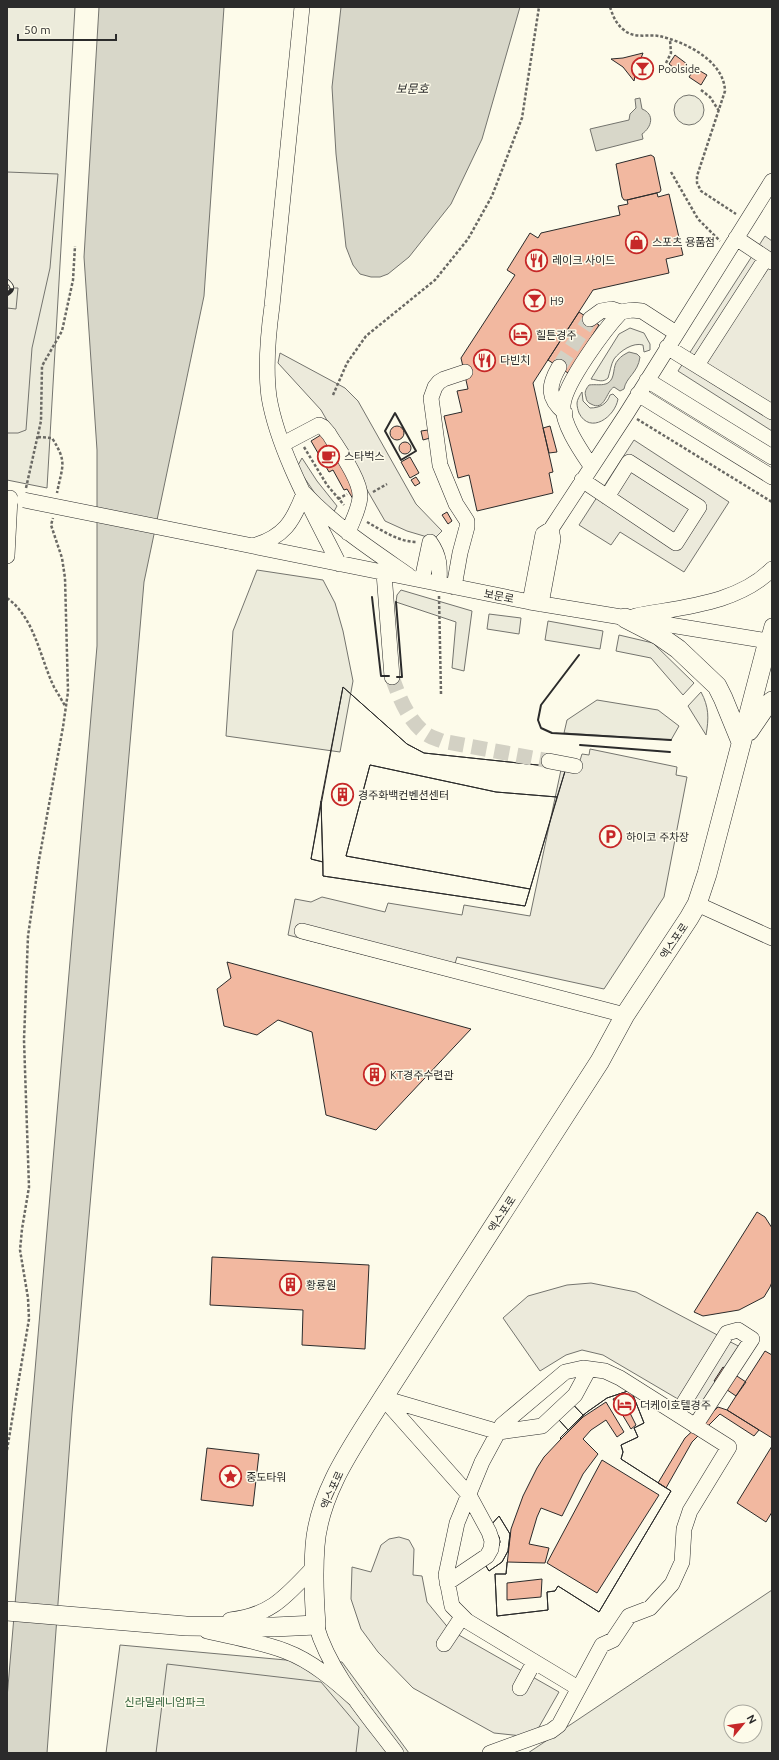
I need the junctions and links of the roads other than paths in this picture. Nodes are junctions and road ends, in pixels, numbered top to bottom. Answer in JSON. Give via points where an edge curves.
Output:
{"nodes":[{"id":1,"x":302,"y":7,"type":"edge"},
{"id":2,"x":772,"y":181,"type":"edge"},
{"id":3,"x":732,"y":244,"type":"junction"},
{"id":4,"x":769,"y":260,"type":"edge"},
{"id":5,"x":621,"y":312,"type":"junction"},
{"id":6,"x":590,"y":319,"type":"tunnel mouth"},
{"id":7,"x":676,"y":333,"type":"junction"},
{"id":8,"x":667,"y":347,"type":"junction"},
{"id":9,"x":697,"y":366,"type":"junction"},
{"id":10,"x":558,"y":367,"type":"tunnel mouth"},
{"id":11,"x":464,"y":372,"type":"dead end"},
{"id":12,"x":647,"y":380,"type":"junction"},
{"id":13,"x":638,"y":394,"type":"junction"},
{"id":14,"x":772,"y":412,"type":"edge"},
{"id":15,"x":564,"y":413,"type":"junction"},
{"id":16,"x":283,"y":444,"type":"junction"},
{"id":17,"x":772,"y":457,"type":"edge"},
{"id":18,"x":592,"y":466,"type":"junction"},
{"id":19,"x":772,"y":478,"type":"edge"},
{"id":20,"x":582,"y":480,"type":"junction"},
{"id":21,"x":304,"y":494,"type":"junction"},
{"id":22,"x":606,"y":497,"type":"junction"},
{"id":23,"x":13,"y":498,"type":"edge"},
{"id":24,"x":348,"y":532,"type":"junction"},
{"id":25,"x":8,"y":535,"type":"edge"},
{"id":26,"x":252,"y":546,"type":"junction"},
{"id":27,"x":7,"y":556,"type":"edge"},
{"id":28,"x":338,"y":564,"type":"junction"},
{"id":29,"x":772,"y":568,"type":"edge"},
{"id":30,"x":384,"y":573,"type":"junction"},
{"id":31,"x":418,"y":580,"type":"junction"},
{"id":32,"x":439,"y":584,"type":"junction"},
{"id":33,"x":454,"y":587,"type":"junction"},
{"id":34,"x":535,"y":603,"type":"junction"},
{"id":35,"x":625,"y":618,"type":"junction"},
{"id":36,"x":771,"y":636,"type":"edge"},
{"id":37,"x":392,"y":676,"type":"tunnel mouth"},
{"id":38,"x":772,"y":701,"type":"edge"},
{"id":39,"x":741,"y":742,"type":"junction"},
{"id":40,"x":549,"y":761,"type":"tunnel mouth"},
{"id":41,"x":575,"y":766,"type":"dead end"},
{"id":42,"x":697,"y":904,"type":"junction"},
{"id":43,"x":302,"y":931,"type":"dead end"},
{"id":44,"x":772,"y":938,"type":"edge"},
{"id":45,"x":625,"y":1015,"type":"junction"},
{"id":46,"x":589,"y":1369,"type":"junction"},
{"id":47,"x":383,"y":1398,"type":"junction"},
{"id":48,"x":677,"y":1414,"type":"junction"},
{"id":49,"x":695,"y":1426,"type":"junction"},
{"id":50,"x":498,"y":1432,"type":"junction"},
{"id":51,"x":469,"y":1495,"type":"junction"},
{"id":52,"x":314,"y":1567,"type":"junction"},
{"id":53,"x":447,"y":1583,"type":"junction"},
{"id":54,"x":7,"y":1611,"type":"edge"},
{"id":55,"x":462,"y":1617,"type":"junction"},
{"id":56,"x":316,"y":1625,"type":"junction"},
{"id":57,"x":186,"y":1626,"type":"junction"},
{"id":58,"x":444,"y":1644,"type":"dead end"},
{"id":59,"x":534,"y":1662,"type":"junction"},
{"id":60,"x":520,"y":1688,"type":"dead end"},
{"id":61,"x":578,"y":1688,"type":"junction"},
{"id":62,"x":356,"y":1700,"type":"junction"},
{"id":63,"x":396,"y":1753,"type":"edge"},
{"id":64,"x":490,"y":1753,"type":"edge"}],
"edges":[{"from":1,"to":16,"type":"street","via":[[267,340],[269,397]]},
{"from":2,"to":3,"type":"street"},
{"from":3,"to":4,"type":"street"},
{"from":3,"to":7,"type":"street"},
{"from":4,"to":9,"type":"street"},
{"from":5,"to":6,"type":"street","via":[[612,309],[601,311]]},
{"from":5,"to":7,"type":"street","via":[[642,311]]},
{"from":5,"to":15,"type":"street","via":[[609,324],[567,390]]},
{"from":7,"to":8,"type":"street"},
{"from":8,"to":9,"type":"street"},
{"from":8,"to":12,"type":"street"},
{"from":9,"to":14,"type":"street"},
{"from":10,"to":15,"type":"street","via":[[551,381],[551,389],[557,407]]},
{"from":11,"to":33,"type":"street","via":[[439,382],[431,398],[440,465],[467,527]]},
{"from":12,"to":13,"type":"street"},
{"from":12,"to":17,"type":"street"},
{"from":13,"to":18,"type":"street"},
{"from":13,"to":19,"type":"street"},
{"from":15,"to":18,"type":"street","via":[[576,445]]},
{"from":16,"to":21,"type":"street"},
{"from":16,"to":24,"type":"street","via":[[319,425],[329,434],[359,489],[359,505]]},
{"from":18,"to":20,"type":"street"},
{"from":20,"to":22,"type":"street"},
{"from":20,"to":34,"type":"street","via":[[551,529],[554,539]]},
{"from":21,"to":24,"type":"street"},
{"from":21,"to":26,"type":"street","via":[[297,514],[285,528],[267,542]]},
{"from":21,"to":28,"type":"street"},
{"from":22,"to":22,"type":"street","via":[[676,543],[699,507],[629,462]]},
{"from":23,"to":25,"type":"street"},
{"from":23,"to":26,"type":"street","name":"보문로","bridge":true},
{"from":24,"to":31,"type":"street"},
{"from":25,"to":27,"type":"street"},
{"from":26,"to":28,"type":"street","name":"보문로"},
{"from":28,"to":30,"type":"street","name":"보문로"},
{"from":29,"to":35,"type":"street","via":[[739,592],[722,598]]},
{"from":30,"to":31,"type":"street","name":"보문로"},
{"from":30,"to":37,"type":"street"},
{"from":31,"to":32,"type":"street","name":"보문로"},
{"from":31,"to":32,"type":"street","via":[[430,542],[439,557]]},
{"from":32,"to":33,"type":"street","name":"보문로"},
{"from":33,"to":34,"type":"street","name":"보문로"},
{"from":34,"to":35,"type":"street","name":"보문로"},
{"from":35,"to":36,"type":"street","name":"보문로"},
{"from":35,"to":39,"type":"main road","via":[[678,649],[716,686]]},
{"from":36,"to":39,"type":"main road","name":"엑스포로"},
{"from":38,"to":39,"type":"main road"},
{"from":39,"to":42,"type":"main road","name":"엑스포로"},
{"from":40,"to":41,"type":"street"},
{"from":42,"to":44,"type":"street"},
{"from":42,"to":45,"type":"main road","name":"엑스포로"},
{"from":43,"to":45,"type":"street"},
{"from":45,"to":47,"type":"main road","name":"엑스포로","via":[[600,1061]]},
{"from":46,"to":48,"type":"street","via":[[604,1370],[620,1378]]},
{"from":46,"to":50,"type":"street","via":[[565,1372],[502,1425]]},
{"from":46,"to":50,"type":"street","via":[[575,1395],[542,1426]]},
{"from":47,"to":50,"type":"street"},
{"from":47,"to":51,"type":"street"},
{"from":47,"to":52,"type":"main road","name":"엑스포로","via":[[330,1490],[320,1517]]},
{"from":48,"to":49,"type":"street"},
{"from":48,"to":49,"type":"street","via":[[727,1333],[738,1330],[752,1339]]},
{"from":49,"to":61,"type":"street","via":[[729,1447],[690,1511],[684,1530],[682,1562],[672,1584],[650,1608],[630,1616],[613,1640],[602,1645]]},
{"from":50,"to":51,"type":"street"},
{"from":51,"to":53,"type":"street","via":[[457,1523],[446,1575]]},
{"from":51,"to":53,"type":"street","via":[[489,1532],[492,1549],[487,1556]]},
{"from":52,"to":56,"type":"main road","name":"엑스포로"},
{"from":52,"to":57,"type":"street","via":[[277,1604],[258,1614]]},
{"from":53,"to":55,"type":"street","via":[[452,1606]]},
{"from":54,"to":57,"type":"main road"},
{"from":55,"to":58,"type":"street"},
{"from":55,"to":59,"type":"street"},
{"from":56,"to":57,"type":"main road"},
{"from":56,"to":62,"type":"street","via":[[321,1644],[330,1662]]},
{"from":57,"to":62,"type":"street","via":[[285,1651],[308,1662]]},
{"from":59,"to":60,"type":"street"},
{"from":59,"to":61,"type":"street"},
{"from":61,"to":64,"type":"street","via":[[559,1725],[551,1731]]},
{"from":62,"to":63,"type":"street"}]}
